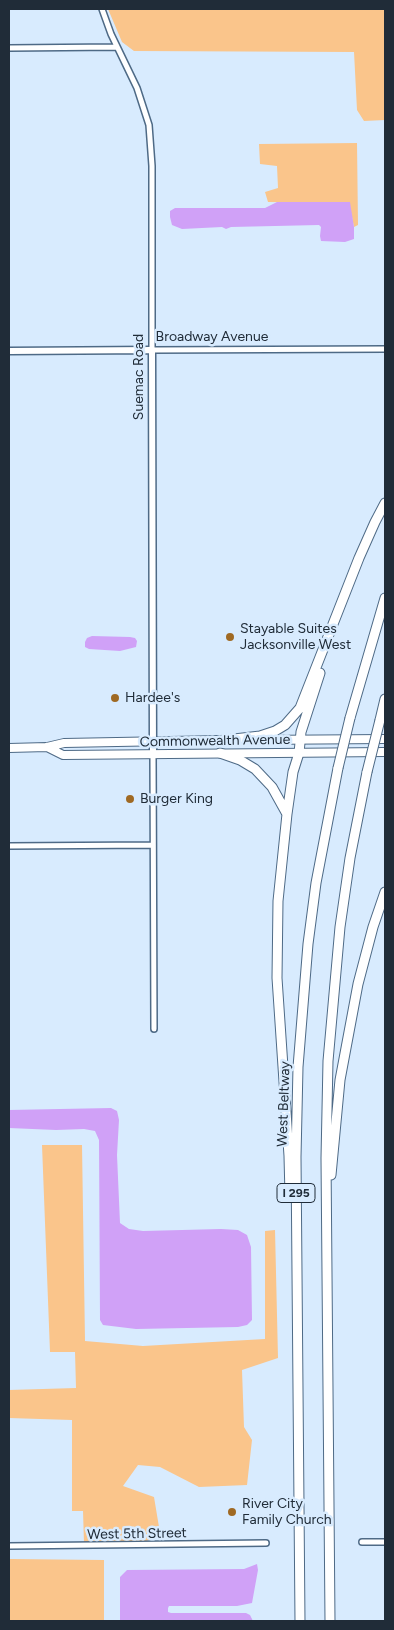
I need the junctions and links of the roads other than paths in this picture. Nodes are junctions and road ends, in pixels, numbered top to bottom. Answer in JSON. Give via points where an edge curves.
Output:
{"nodes":[{"id":1,"x":102,"y":9,"type":"edge"},
{"id":2,"x":117,"y":47,"type":"junction"},
{"id":3,"x":9,"y":48,"type":"edge"},
{"id":4,"x":385,"y":349,"type":"edge"},
{"id":5,"x":152,"y":350,"type":"junction"},
{"id":6,"x":9,"y":351,"type":"edge"},
{"id":7,"x":385,"y":502,"type":"edge"},
{"id":8,"x":385,"y":598,"type":"edge"},
{"id":9,"x":340,"y":608,"type":"junction"},
{"id":10,"x":385,"y":700,"type":"edge"},
{"id":11,"x":300,"y":739,"type":"junction"},
{"id":12,"x":385,"y":739,"type":"edge"},
{"id":13,"x":217,"y":740,"type":"junction"},
{"id":14,"x":154,"y":741,"type":"junction"},
{"id":15,"x":47,"y":747,"type":"junction"},
{"id":16,"x":9,"y":748,"type":"edge"},
{"id":17,"x":385,"y":752,"type":"edge"},
{"id":18,"x":220,"y":753,"type":"junction"},
{"id":19,"x":299,"y":753,"type":"junction"},
{"id":20,"x":153,"y":754,"type":"junction"},
{"id":21,"x":287,"y":814,"type":"junction"},
{"id":22,"x":154,"y":845,"type":"junction"},
{"id":23,"x":9,"y":846,"type":"edge"},
{"id":24,"x":385,"y":892,"type":"edge"},
{"id":25,"x":154,"y":1029,"type":"dead end"},
{"id":26,"x":326,"y":1230,"type":"junction"},
{"id":27,"x":296,"y":1254,"type":"junction"},
{"id":28,"x":362,"y":1542,"type":"dead end"},
{"id":29,"x":385,"y":1542,"type":"edge"},
{"id":30,"x":266,"y":1543,"type":"dead end"},
{"id":31,"x":9,"y":1546,"type":"edge"},
{"id":32,"x":300,"y":1621,"type":"edge"},
{"id":33,"x":330,"y":1621,"type":"edge"}],
"edges":[{"from":1,"to":2,"type":"street","name":"Suemac Road"},
{"from":2,"to":3,"type":"street"},
{"from":2,"to":5,"type":"street","name":"Suemac Road","via":[[144,106],[152,146]]},
{"from":4,"to":5,"type":"street","name":"Broadway Avenue"},
{"from":5,"to":6,"type":"street","name":"Broadway Avenue"},
{"from":5,"to":14,"type":"street","name":"Suemac Road"},
{"from":7,"to":9,"type":"highway"},
{"from":8,"to":27,"type":"highway","name":"West Beltway","number":"I 295","bridge":true,"via":[[350,718],[316,883],[298,1067]]},
{"from":9,"to":11,"type":"highway"},
{"from":9,"to":13,"type":"highway","via":[[300,708],[285,725],[260,736]]},
{"from":10,"to":26,"type":"highway","number":"I 295","bridge":true,"via":[[367,772],[344,892],[332,996],[326,1093]]},
{"from":11,"to":12,"type":"main road","name":"Commonwealth Avenue"},
{"from":11,"to":13,"type":"main road","name":"Commonwealth Avenue"},
{"from":11,"to":19,"type":"highway"},
{"from":13,"to":14,"type":"main road","name":"Commonwealth Avenue"},
{"from":14,"to":15,"type":"main road","name":"Commonwealth Avenue","via":[[64,743]]},
{"from":14,"to":20,"type":"street","name":"Suemac Road"},
{"from":15,"to":16,"type":"main road","name":"Commonwealth Avenue"},
{"from":15,"to":20,"type":"main road","name":"Commonwealth Avenue","via":[[63,755]]},
{"from":17,"to":19,"type":"main road","name":"Commonwealth Avenue"},
{"from":18,"to":19,"type":"main road","name":"Commonwealth Avenue"},
{"from":18,"to":20,"type":"main road","name":"Commonwealth Avenue"},
{"from":18,"to":21,"type":"highway","via":[[255,769],[272,787]]},
{"from":19,"to":21,"type":"highway"},
{"from":20,"to":22,"type":"street"},
{"from":21,"to":27,"type":"highway","via":[[278,901],[277,978],[291,1221]]},
{"from":22,"to":23,"type":"street"},
{"from":22,"to":25,"type":"street"},
{"from":24,"to":26,"type":"highway","via":[[358,984],[340,1080]]},
{"from":26,"to":33,"type":"highway","number":"I 295"},
{"from":27,"to":32,"type":"highway","name":"West Beltway","number":"I 295"},
{"from":28,"to":29,"type":"street"},
{"from":30,"to":31,"type":"street","name":"West 5th Street"}]}
